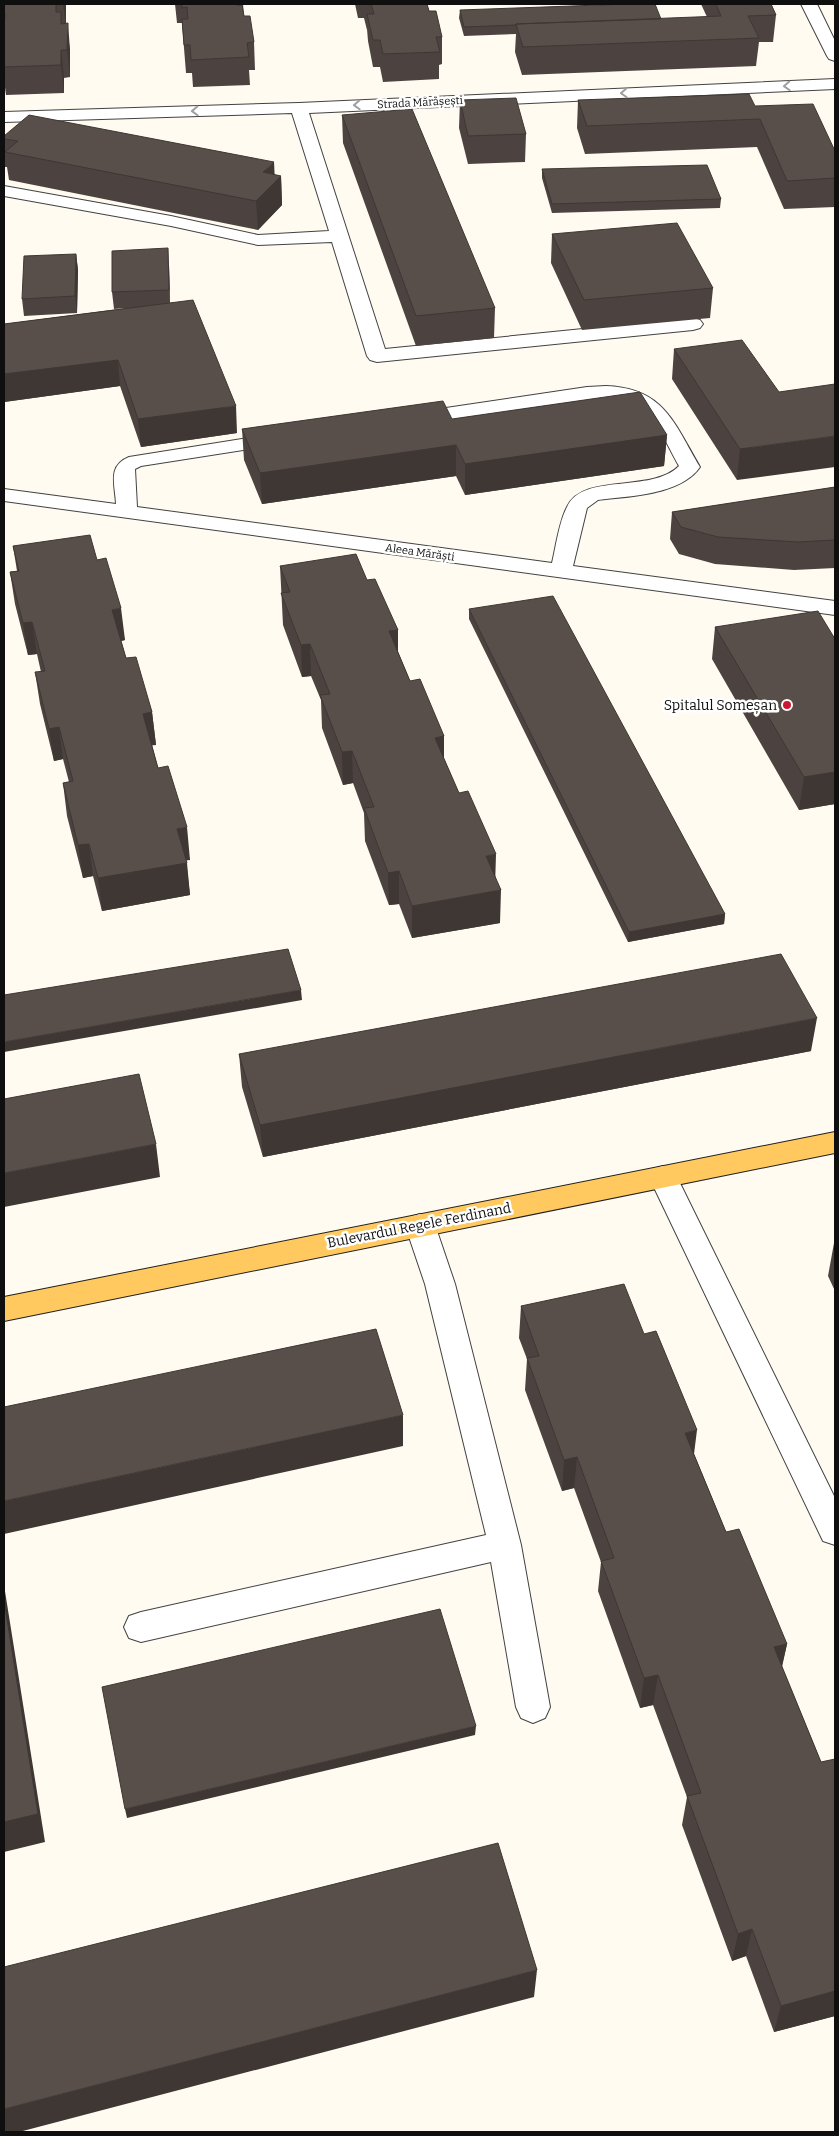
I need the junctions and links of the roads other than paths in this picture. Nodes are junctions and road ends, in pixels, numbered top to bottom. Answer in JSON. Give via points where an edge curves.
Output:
{"nodes":[{"id":1,"x":809,"y":4,"type":"edge"},
{"id":2,"x":835,"y":56,"type":"edge"},
{"id":3,"x":835,"y":84,"type":"edge"},
{"id":4,"x":299,"y":108,"type":"junction"},
{"id":5,"x":4,"y":117,"type":"edge"},
{"id":6,"x":4,"y":191,"type":"edge"},
{"id":7,"x":340,"y":236,"type":"junction"},
{"id":8,"x":693,"y":324,"type":"edge"},
{"id":9,"x":389,"y":422,"type":"edge"},
{"id":10,"x":302,"y":436,"type":"edge"},
{"id":11,"x":4,"y":495,"type":"edge"},
{"id":12,"x":127,"y":512,"type":"junction"},
{"id":13,"x":562,"y":571,"type":"junction"},
{"id":14,"x":835,"y":608,"type":"edge"},
{"id":15,"x":835,"y":1142,"type":"edge"},
{"id":16,"x":663,"y":1176,"type":"junction"},
{"id":17,"x":420,"y":1225,"type":"junction"},
{"id":18,"x":4,"y":1309,"type":"edge"},
{"id":19,"x":835,"y":1531,"type":"edge"},
{"id":20,"x":504,"y":1545,"type":"junction"},
{"id":21,"x":141,"y":1627,"type":"dead end"},
{"id":22,"x":532,"y":1707,"type":"dead end"}],
"edges":[{"from":1,"to":2,"type":"street"},
{"from":3,"to":4,"type":"street","name":"Strada Mărășești","one_way":true},
{"from":4,"to":5,"type":"street","name":"Strada Mărășești","one_way":true},
{"from":4,"to":7,"type":"street"},
{"from":6,"to":7,"type":"street","via":[[258,240]]},
{"from":7,"to":8,"type":"street","via":[[377,356]]},
{"from":9,"to":13,"type":"street","via":[[594,392],[638,397],[651,407],[690,467],[684,475],[670,482],[585,498],[577,507]]},
{"from":10,"to":12,"type":"street","via":[[136,461],[124,470]]},
{"from":11,"to":12,"type":"street","name":"Aleea Mărăști"},
{"from":12,"to":13,"type":"street","name":"Aleea Mărăști"},
{"from":13,"to":14,"type":"street","name":"Aleea Mărăști"},
{"from":15,"to":16,"type":"main road","name":"Bulevardul Regele Ferdinand"},
{"from":16,"to":17,"type":"main road","name":"Bulevardul Regele Ferdinand"},
{"from":16,"to":19,"type":"street"},
{"from":17,"to":18,"type":"main road","name":"Bulevardul Regele Ferdinand"},
{"from":17,"to":20,"type":"street","via":[[440,1284]]},
{"from":20,"to":21,"type":"street"},
{"from":20,"to":22,"type":"street"}]}
